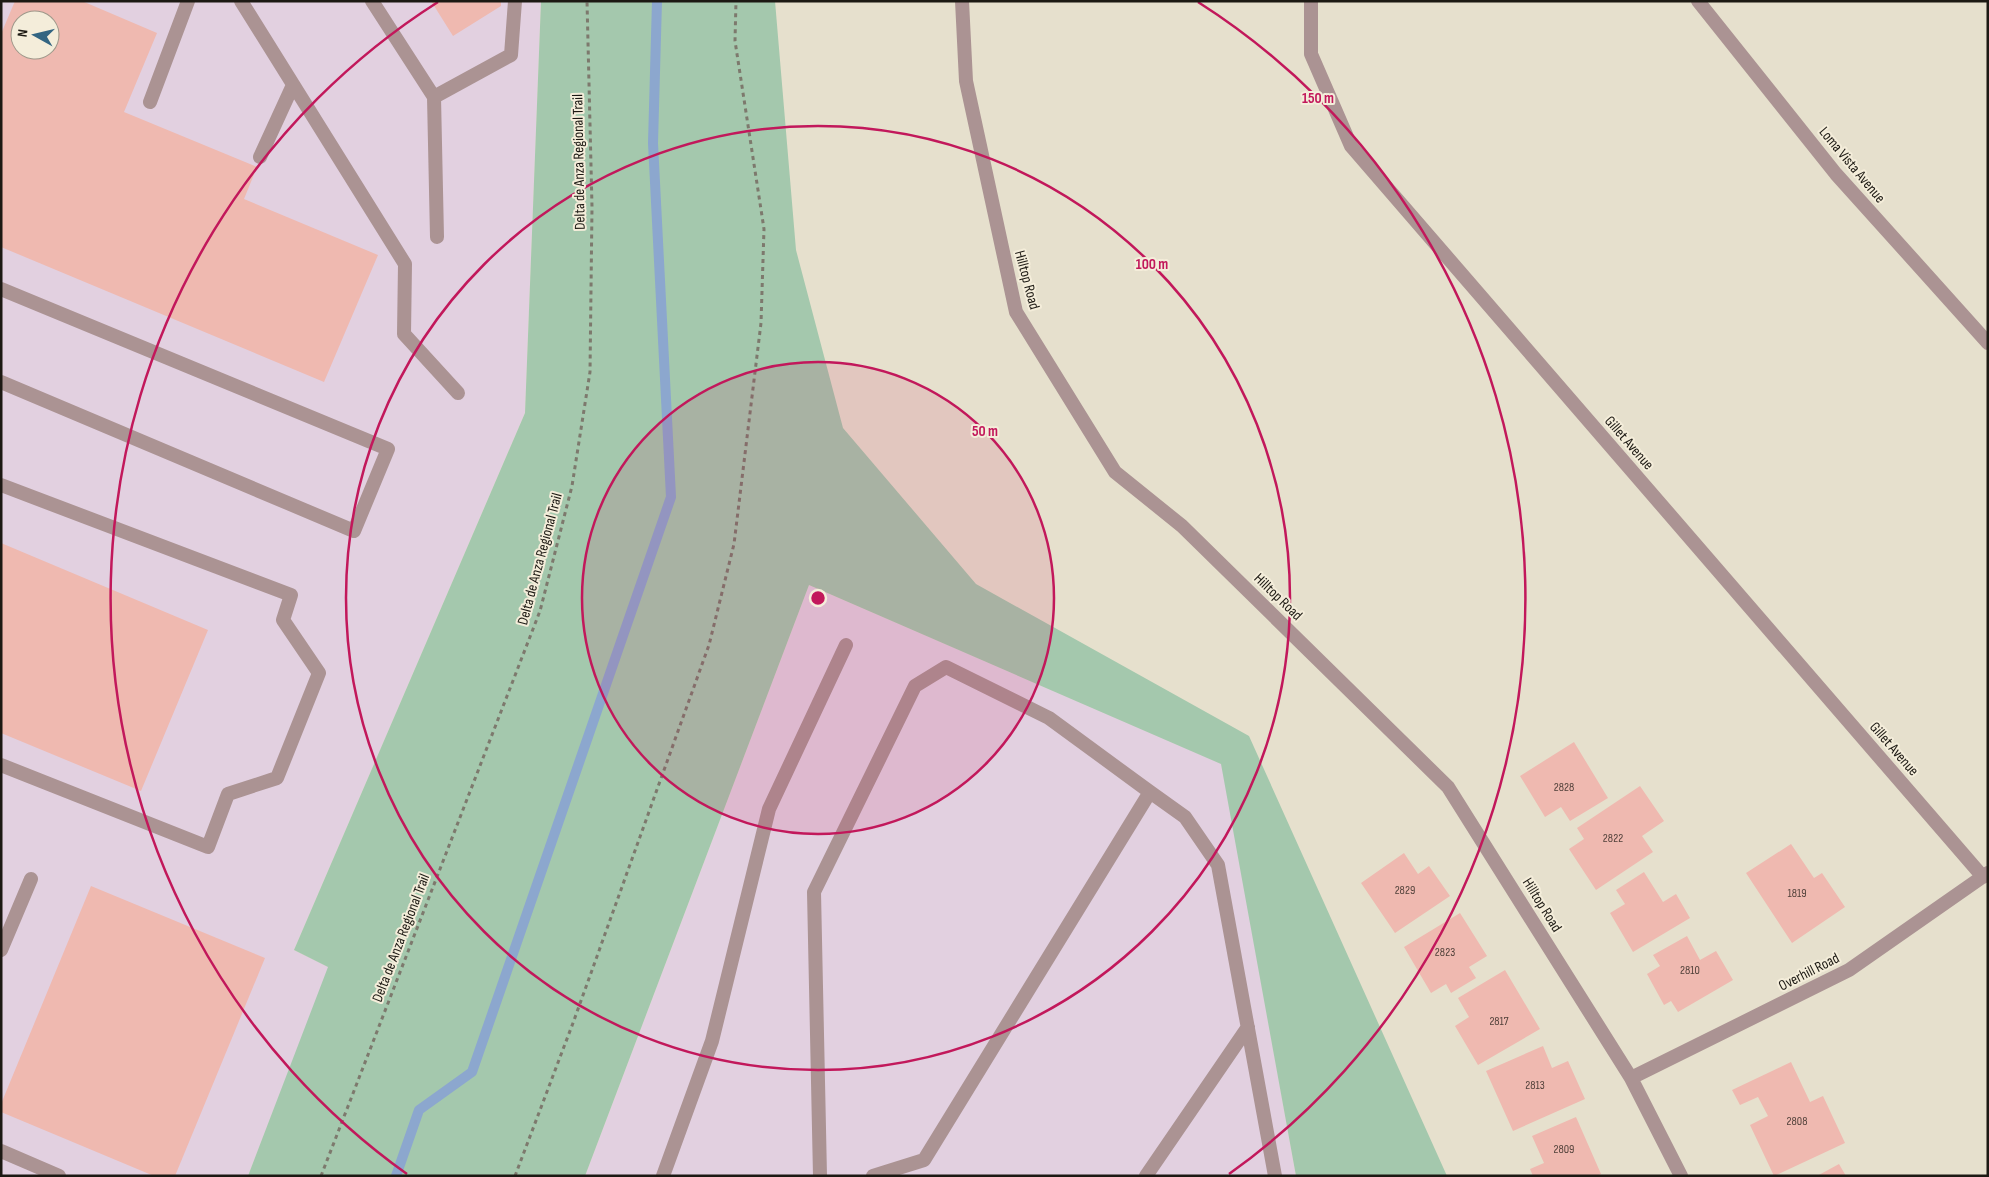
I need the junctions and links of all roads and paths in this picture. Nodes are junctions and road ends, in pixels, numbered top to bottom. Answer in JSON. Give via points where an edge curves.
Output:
{"nodes":[{"id":1,"x":188,"y":1,"type":"edge"},
{"id":2,"x":241,"y":1,"type":"edge"},
{"id":3,"x":372,"y":1,"type":"edge"},
{"id":4,"x":515,"y":1,"type":"edge"},
{"id":5,"x":587,"y":1,"type":"edge"},
{"id":6,"x":736,"y":1,"type":"edge"},
{"id":7,"x":962,"y":1,"type":"edge"},
{"id":8,"x":1311,"y":1,"type":"edge"},
{"id":9,"x":1698,"y":1,"type":"edge"},
{"id":10,"x":293,"y":85,"type":"junction"},
{"id":11,"x":434,"y":97,"type":"junction"},
{"id":12,"x":150,"y":102,"type":"dead end"},
{"id":13,"x":260,"y":157,"type":"dead end"},
{"id":14,"x":437,"y":237,"type":"dead end"},
{"id":15,"x":1,"y":289,"type":"edge"},
{"id":16,"x":1988,"y":343,"type":"edge"},
{"id":17,"x":1,"y":382,"type":"edge"},
{"id":18,"x":458,"y":393,"type":"dead end"},
{"id":19,"x":1,"y":485,"type":"edge"},
{"id":20,"x":846,"y":645,"type":"dead end"},
{"id":21,"x":1,"y":765,"type":"edge"},
{"id":22,"x":1150,"y":792,"type":"junction"},
{"id":23,"x":1986,"y":875,"type":"edge"},
{"id":24,"x":30,"y":880,"type":"dead end"},
{"id":25,"x":1,"y":950,"type":"edge"},
{"id":26,"x":1248,"y":1027,"type":"junction"},
{"id":27,"x":1632,"y":1078,"type":"junction"},
{"id":28,"x":1,"y":1151,"type":"edge"},
{"id":29,"x":59,"y":1176,"type":"edge"},
{"id":30,"x":321,"y":1176,"type":"edge"},
{"id":31,"x":515,"y":1176,"type":"edge"},
{"id":32,"x":663,"y":1176,"type":"edge"},
{"id":33,"x":820,"y":1176,"type":"edge"},
{"id":34,"x":873,"y":1176,"type":"edge"},
{"id":35,"x":1146,"y":1176,"type":"edge"},
{"id":36,"x":1275,"y":1176,"type":"edge"},
{"id":37,"x":1681,"y":1176,"type":"edge"}],
"edges":[{"from":1,"to":12,"type":"street"},
{"from":2,"to":10,"type":"street"},
{"from":3,"to":11,"type":"street"},
{"from":4,"to":11,"type":"street","via":[[511,55]]},
{"from":5,"to":30,"type":"path","name":"Delta de Anza Regional Trail","via":[[592,207],[590,372],[572,486],[540,611]]},
{"from":6,"to":31,"type":"path","via":[[735,41],[764,229],[761,323],[734,544],[709,645],[577,1014]]},
{"from":7,"to":27,"type":"street","name":"Hilltop Road","via":[[966,81],[1016,312],[1104,455],[1115,472],[1182,526],[1448,787]]},
{"from":8,"to":23,"type":"street","name":"Gillet Avenue","via":[[1311,54],[1350,146]]},
{"from":9,"to":16,"type":"street","name":"Loma Vista Avenue","via":[[1836,174]]},
{"from":10,"to":13,"type":"street"},
{"from":10,"to":18,"type":"street","via":[[405,264],[404,334]]},
{"from":11,"to":14,"type":"street"},
{"from":15,"to":17,"type":"street","via":[[388,449],[354,531]]},
{"from":19,"to":21,"type":"street","via":[[291,595],[283,620],[319,673],[277,778],[228,794],[208,847]]},
{"from":20,"to":32,"type":"street","via":[[770,809],[712,1041]]},
{"from":22,"to":26,"type":"street","via":[[1185,817],[1218,865]]},
{"from":22,"to":33,"type":"street","via":[[1049,718],[946,667],[915,686],[814,892]]},
{"from":22,"to":34,"type":"street","via":[[924,1160]]},
{"from":23,"to":27,"type":"street","name":"Overhill Road","via":[[1849,970]]},
{"from":24,"to":25,"type":"street"},
{"from":26,"to":35,"type":"street"},
{"from":26,"to":36,"type":"street"},
{"from":27,"to":37,"type":"street","name":"Hilltop Road"},
{"from":28,"to":29,"type":"street"}]}
